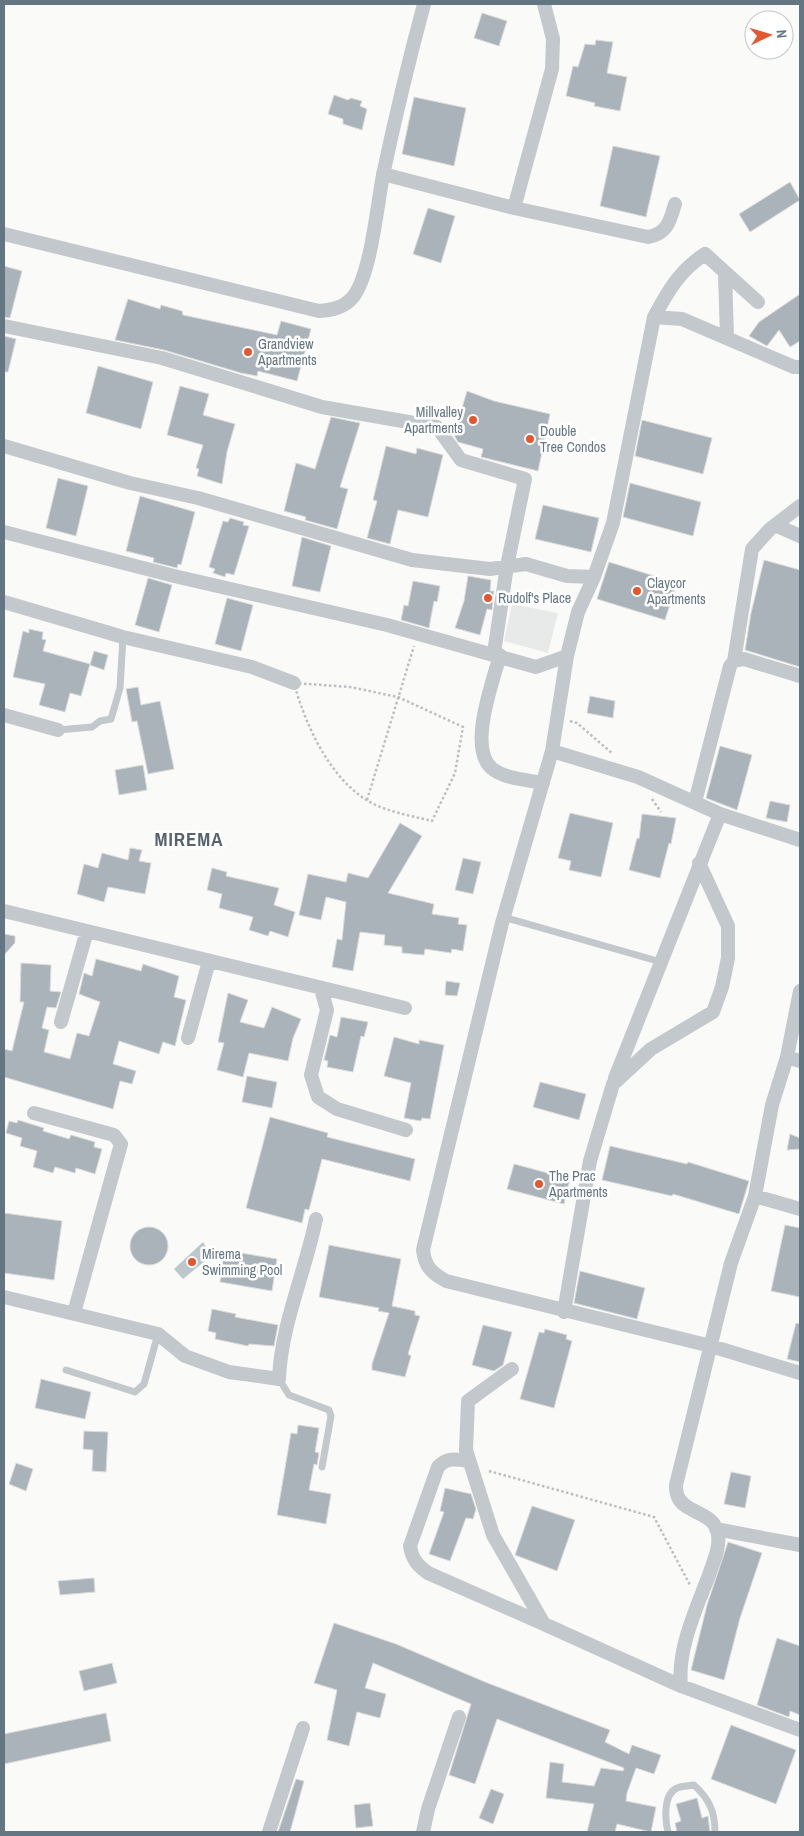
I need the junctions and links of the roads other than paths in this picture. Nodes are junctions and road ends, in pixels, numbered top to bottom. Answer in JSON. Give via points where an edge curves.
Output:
{"nodes":[{"id":1,"x":424,"y":4,"type":"edge"},
{"id":2,"x":544,"y":4,"type":"edge"},
{"id":3,"x":383,"y":174,"type":"junction"},
{"id":4,"x":675,"y":204,"type":"dead end"},
{"id":5,"x":514,"y":208,"type":"junction"},
{"id":6,"x":4,"y":234,"type":"edge"},
{"id":7,"x":726,"y":274,"type":"junction"},
{"id":8,"x":758,"y":302,"type":"dead end"},
{"id":9,"x":654,"y":317,"type":"junction"},
{"id":10,"x":4,"y":326,"type":"edge"},
{"id":11,"x":727,"y":337,"type":"junction"},
{"id":12,"x":797,"y":367,"type":"edge"},
{"id":13,"x":800,"y":380,"type":"edge"},
{"id":14,"x":4,"y":446,"type":"edge"},
{"id":15,"x":800,"y":506,"type":"edge"},
{"id":16,"x":775,"y":525,"type":"junction"},
{"id":17,"x":4,"y":532,"type":"edge"},
{"id":18,"x":800,"y":536,"type":"edge"},
{"id":19,"x":507,"y":566,"type":"junction"},
{"id":20,"x":594,"y":576,"type":"junction"},
{"id":21,"x":4,"y":602,"type":"edge"},
{"id":22,"x":123,"y":637,"type":"junction"},
{"id":23,"x":497,"y":654,"type":"junction"},
{"id":24,"x":567,"y":656,"type":"junction"},
{"id":25,"x":734,"y":661,"type":"junction"},
{"id":26,"x":800,"y":676,"type":"edge"},
{"id":27,"x":294,"y":683,"type":"road end"},
{"id":28,"x":4,"y":716,"type":"edge"},
{"id":29,"x":58,"y":730,"type":"joint"},
{"id":30,"x":552,"y":751,"type":"junction"},
{"id":31,"x":543,"y":783,"type":"junction"},
{"id":32,"x":695,"y":802,"type":"junction"},
{"id":33,"x":720,"y":814,"type":"junction"},
{"id":34,"x":800,"y":840,"type":"edge"},
{"id":35,"x":700,"y":863,"type":"junction"},
{"id":36,"x":4,"y":910,"type":"edge"},
{"id":37,"x":503,"y":917,"type":"junction"},
{"id":38,"x":87,"y":931,"type":"junction"},
{"id":39,"x":208,"y":961,"type":"junction"},
{"id":40,"x":661,"y":962,"type":"junction"},
{"id":41,"x":321,"y":989,"type":"junction"},
{"id":42,"x":800,"y":991,"type":"edge"},
{"id":43,"x":405,"y":1008,"type":"dead end"},
{"id":44,"x":61,"y":1022,"type":"dead end"},
{"id":45,"x":188,"y":1038,"type":"dead end"},
{"id":46,"x":794,"y":1059,"type":"edge"},
{"id":47,"x":613,"y":1084,"type":"junction"},
{"id":48,"x":34,"y":1113,"type":"dead end"},
{"id":49,"x":406,"y":1130,"type":"dead end"},
{"id":50,"x":755,"y":1196,"type":"junction"},
{"id":51,"x":800,"y":1209,"type":"edge"},
{"id":52,"x":316,"y":1220,"type":"dead end"},
{"id":53,"x":4,"y":1297,"type":"edge"},
{"id":54,"x":564,"y":1312,"type":"junction"},
{"id":55,"x":74,"y":1314,"type":"junction"},
{"id":56,"x":158,"y":1334,"type":"junction"},
{"id":57,"x":711,"y":1346,"type":"junction"},
{"id":58,"x":512,"y":1369,"type":"dead end"},
{"id":59,"x":66,"y":1370,"type":"dead end"},
{"id":60,"x":800,"y":1372,"type":"edge"},
{"id":61,"x":279,"y":1379,"type":"junction"},
{"id":62,"x":469,"y":1461,"type":"junction"},
{"id":63,"x":322,"y":1467,"type":"dead end"},
{"id":64,"x":716,"y":1529,"type":"junction"},
{"id":65,"x":800,"y":1545,"type":"edge"},
{"id":66,"x":544,"y":1624,"type":"junction"},
{"id":67,"x":681,"y":1686,"type":"junction"},
{"id":68,"x":459,"y":1718,"type":"dead end"},
{"id":69,"x":304,"y":1728,"type":"dead end"},
{"id":70,"x":800,"y":1730,"type":"edge"},
{"id":71,"x":269,"y":1832,"type":"edge"},
{"id":72,"x":423,"y":1832,"type":"edge"},
{"id":73,"x":668,"y":1832,"type":"edge"},
{"id":74,"x":715,"y":1832,"type":"edge"}],
"edges":[{"from":1,"to":3,"type":"street"},
{"from":2,"to":5,"type":"street","via":[[553,39],[552,69]]},
{"from":3,"to":5,"type":"street"},
{"from":3,"to":6,"type":"street","via":[[361,282],[352,298],[335,310],[319,312]]},
{"from":4,"to":5,"type":"street","via":[[669,225],[658,236],[648,237]]},
{"from":7,"to":8,"type":"street"},
{"from":7,"to":9,"type":"street","via":[[705,254],[671,284]]},
{"from":7,"to":11,"type":"street"},
{"from":9,"to":11,"type":"street","via":[[682,319]]},
{"from":9,"to":20,"type":"street","via":[[613,523]]},
{"from":10,"to":19,"type":"street","via":[[162,358],[322,406],[437,426],[461,460],[525,479]]},
{"from":11,"to":12,"type":"street"},
{"from":12,"to":13,"type":"street"},
{"from":14,"to":19,"type":"street","via":[[412,560],[490,569]]},
{"from":15,"to":16,"type":"street"},
{"from":16,"to":18,"type":"street"},
{"from":16,"to":25,"type":"street","via":[[752,549]]},
{"from":17,"to":23,"type":"street"},
{"from":19,"to":20,"type":"street","via":[[526,564],[567,576]]},
{"from":19,"to":23,"type":"street"},
{"from":20,"to":24,"type":"street","via":[[578,612]]},
{"from":21,"to":22,"type":"street"},
{"from":22,"to":27,"type":"street","via":[[252,667]]},
{"from":22,"to":29,"type":"lane","via":[[120,688],[111,719],[92,727]]},
{"from":23,"to":24,"type":"street","via":[[536,667]]},
{"from":23,"to":31,"type":"street","via":[[482,728],[485,761],[500,774]]},
{"from":24,"to":30,"type":"street"},
{"from":25,"to":26,"type":"street","via":[[744,659]]},
{"from":25,"to":32,"type":"street","via":[[730,666]]},
{"from":28,"to":29,"type":"street"},
{"from":30,"to":31,"type":"street"},
{"from":30,"to":32,"type":"street","via":[[638,777]]},
{"from":31,"to":37,"type":"street"},
{"from":32,"to":33,"type":"street"},
{"from":33,"to":34,"type":"street"},
{"from":33,"to":35,"type":"street"},
{"from":35,"to":40,"type":"street"},
{"from":35,"to":47,"type":"street","via":[[728,926],[728,958],[713,1012],[651,1049]]},
{"from":36,"to":38,"type":"street"},
{"from":37,"to":40,"type":"lane"},
{"from":37,"to":54,"type":"street","via":[[423,1250],[425,1264],[446,1281]]},
{"from":38,"to":39,"type":"street"},
{"from":38,"to":44,"type":"street"},
{"from":39,"to":41,"type":"street"},
{"from":39,"to":45,"type":"street"},
{"from":40,"to":47,"type":"street"},
{"from":41,"to":43,"type":"street"},
{"from":41,"to":49,"type":"street","via":[[327,1010],[311,1075],[318,1097],[337,1109]]},
{"from":42,"to":46,"type":"street"},
{"from":46,"to":50,"type":"street","via":[[772,1105]]},
{"from":47,"to":54,"type":"street","via":[[590,1161]]},
{"from":48,"to":55,"type":"street","via":[[114,1135],[121,1144]]},
{"from":50,"to":51,"type":"street"},
{"from":50,"to":57,"type":"street","via":[[731,1263]]},
{"from":52,"to":61,"type":"street","via":[[280,1355]]},
{"from":53,"to":55,"type":"street"},
{"from":54,"to":57,"type":"street"},
{"from":55,"to":56,"type":"street"},
{"from":56,"to":59,"type":"lane","via":[[144,1384],[134,1392]]},
{"from":56,"to":61,"type":"street","via":[[185,1356],[229,1372]]},
{"from":57,"to":60,"type":"street"},
{"from":57,"to":64,"type":"street","via":[[676,1485],[678,1498],[704,1515]]},
{"from":58,"to":62,"type":"street","via":[[468,1401],[466,1450]]},
{"from":61,"to":63,"type":"lane","via":[[290,1395],[329,1410],[331,1416]]},
{"from":62,"to":66,"type":"street","via":[[493,1535]]},
{"from":62,"to":66,"type":"street","via":[[449,1459],[438,1467],[410,1546],[411,1555],[428,1573]]},
{"from":64,"to":65,"type":"street"},
{"from":64,"to":67,"type":"street","via":[[718,1550],[685,1645]]},
{"from":66,"to":67,"type":"street"},
{"from":67,"to":70,"type":"street"},
{"from":68,"to":72,"type":"street"},
{"from":69,"to":71,"type":"street"},
{"from":73,"to":74,"type":"lane","via":[[666,1820],[671,1794],[677,1788],[694,1786],[708,1798],[715,1816]]}]}
